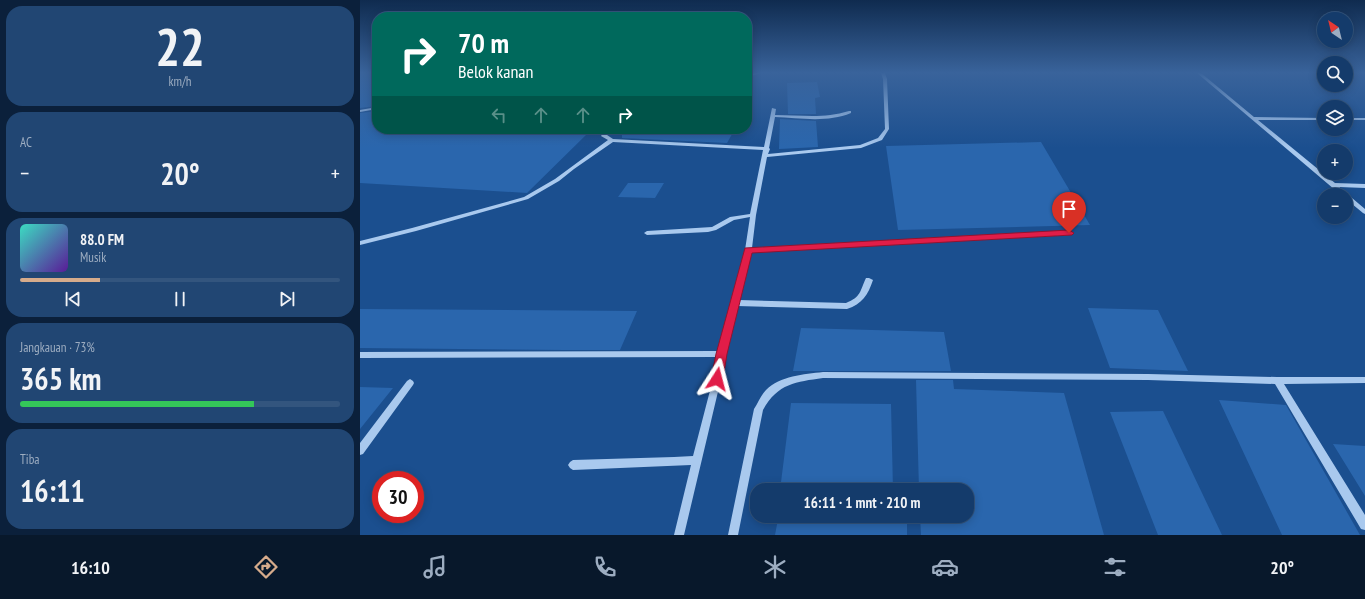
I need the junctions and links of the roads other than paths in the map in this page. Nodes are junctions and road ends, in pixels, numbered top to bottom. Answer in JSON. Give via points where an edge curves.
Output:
{"nodes":[{"id":1,"x":886,"y":98,"type":"edge"},
{"id":2,"x":1229,"y":98,"type":"edge"},
{"id":3,"x":372,"y":109,"type":"edge"},
{"id":4,"x":360,"y":111,"type":"edge"},
{"id":5,"x":849,"y":112,"type":"dead end"},
{"id":6,"x":1253,"y":118,"type":"junction"},
{"id":7,"x":1317,"y":119,"type":"edge"},
{"id":8,"x":1353,"y":119,"type":"edge"},
{"id":9,"x":1365,"y":119,"type":"edge"},
{"id":10,"x":605,"y":134,"type":"edge"},
{"id":11,"x":612,"y":140,"type":"junction"},
{"id":12,"x":766,"y":153,"type":"junction"},
{"id":13,"x":1333,"y":185,"type":"junction"},
{"id":14,"x":1365,"y":186,"type":"edge"},
{"id":15,"x":1336,"y":188,"type":"edge"},
{"id":16,"x":1353,"y":202,"type":"edge"},
{"id":17,"x":1365,"y":212,"type":"edge"},
{"id":18,"x":754,"y":215,"type":"junction"},
{"id":19,"x":1069,"y":233,"type":"dead end"},
{"id":20,"x":647,"y":234,"type":"dead end"},
{"id":21,"x":360,"y":242,"type":"edge"},
{"id":22,"x":748,"y":250,"type":"junction"},
{"id":23,"x":869,"y":280,"type":"dead end"},
{"id":24,"x":734,"y":303,"type":"junction"},
{"id":25,"x":721,"y":354,"type":"junction"},
{"id":26,"x":360,"y":355,"type":"edge"},
{"id":27,"x":1365,"y":380,"type":"edge"},
{"id":28,"x":1277,"y":381,"type":"junction"},
{"id":29,"x":410,"y":383,"type":"dead end"},
{"id":30,"x":360,"y":451,"type":"edge"},
{"id":31,"x":697,"y":460,"type":"junction"},
{"id":32,"x":573,"y":465,"type":"dead end"},
{"id":33,"x":1365,"y":525,"type":"edge"},
{"id":34,"x":679,"y":535,"type":"edge"},
{"id":35,"x":733,"y":535,"type":"edge"}],
"edges":[{"from":1,"to":12,"type":"street","via":[[887,130],[880,139],[861,146]]},
{"from":2,"to":6,"type":"street"},
{"from":3,"to":4,"type":"street"},
{"from":5,"to":12,"type":"street","via":[[844,116],[832,118],[773,112]]},
{"from":6,"to":7,"type":"street"},
{"from":6,"to":13,"type":"street"},
{"from":8,"to":9,"type":"street"},
{"from":10,"to":11,"type":"street","via":[[604,136]]},
{"from":11,"to":12,"type":"street"},
{"from":11,"to":21,"type":"street","via":[[558,180],[526,198],[414,230]]},
{"from":12,"to":18,"type":"street"},
{"from":13,"to":14,"type":"street"},
{"from":13,"to":15,"type":"street"},
{"from":16,"to":17,"type":"street"},
{"from":18,"to":20,"type":"street","via":[[732,218],[708,230]]},
{"from":18,"to":22,"type":"street"},
{"from":19,"to":22,"type":"street"},
{"from":22,"to":24,"type":"street"},
{"from":23,"to":24,"type":"street","via":[[866,293],[861,299],[847,306]]},
{"from":24,"to":25,"type":"street"},
{"from":25,"to":26,"type":"street"},
{"from":25,"to":31,"type":"street"},
{"from":27,"to":28,"type":"street"},
{"from":28,"to":33,"type":"street"},
{"from":28,"to":35,"type":"street","via":[[823,375],[802,378],[783,384],[770,392],[759,409]]},
{"from":29,"to":30,"type":"street"},
{"from":31,"to":32,"type":"street"},
{"from":31,"to":34,"type":"street"}]}
